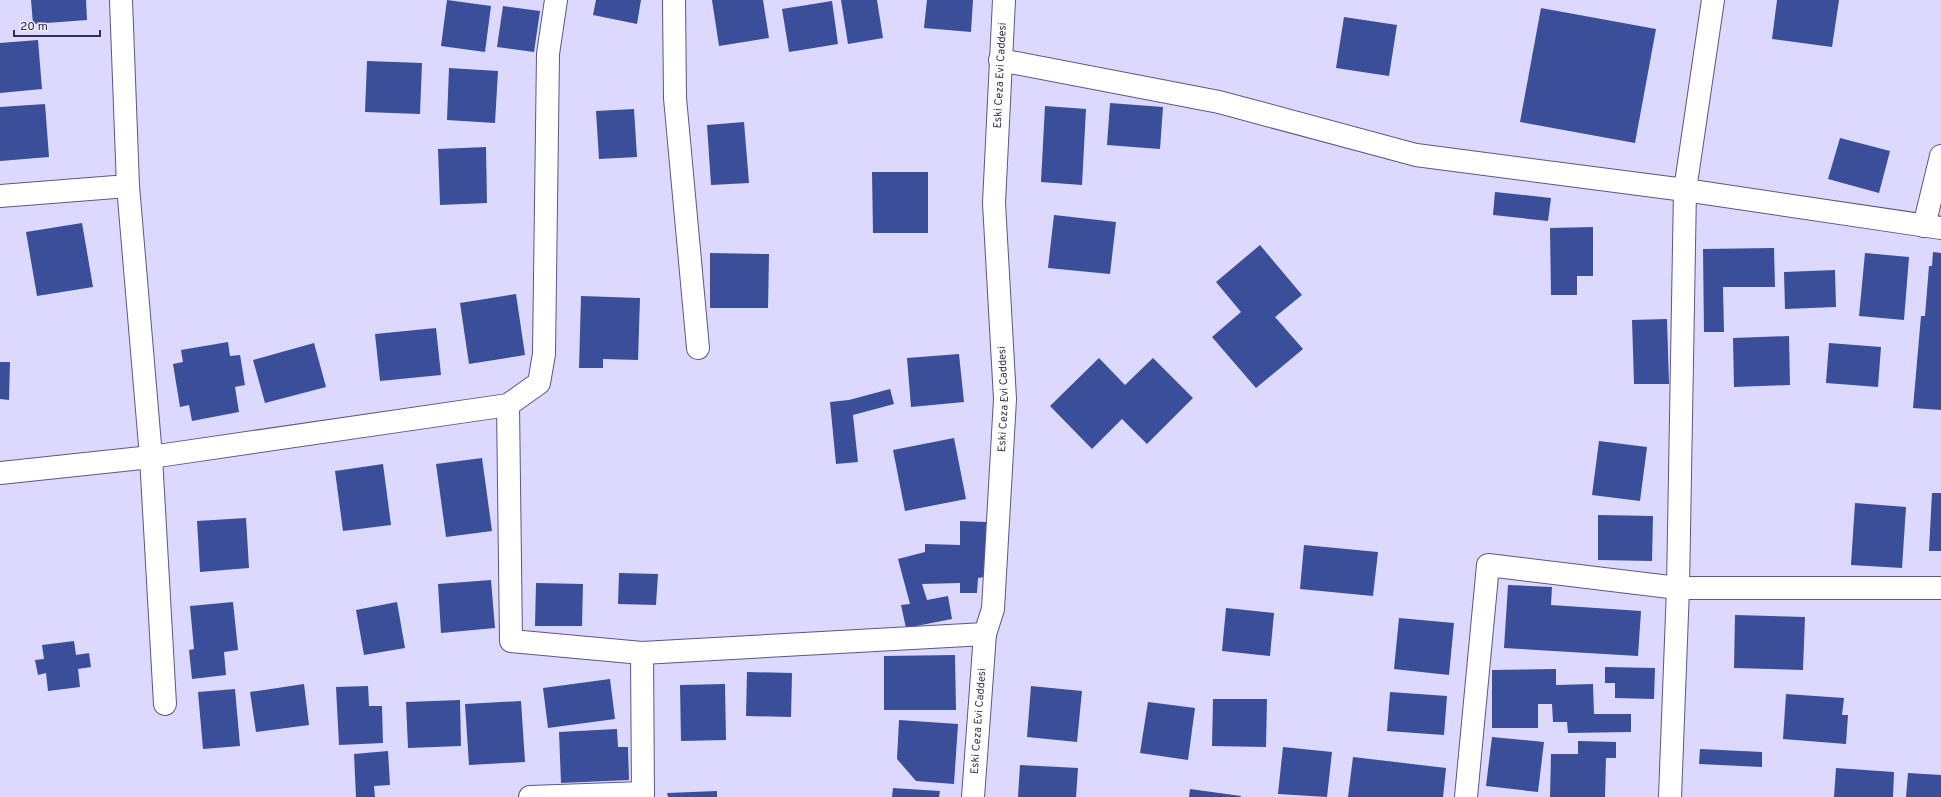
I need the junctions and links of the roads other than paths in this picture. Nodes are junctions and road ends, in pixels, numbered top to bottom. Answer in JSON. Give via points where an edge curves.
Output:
{"nodes":[{"id":1,"x":120,"y":0,"type":"edge"},
{"id":2,"x":556,"y":0,"type":"edge"},
{"id":3,"x":674,"y":0,"type":"edge"},
{"id":4,"x":1004,"y":0,"type":"edge"},
{"id":5,"x":1713,"y":0,"type":"edge"},
{"id":6,"x":1000,"y":60,"type":"junction"},
{"id":7,"x":1941,"y":156,"type":"edge"},
{"id":8,"x":128,"y":186,"type":"junction"},
{"id":9,"x":1685,"y":190,"type":"junction"},
{"id":10,"x":0,"y":196,"type":"edge"},
{"id":11,"x":1933,"y":227,"type":"edge"},
{"id":12,"x":698,"y":348,"type":"dead end"},
{"id":13,"x":508,"y":405,"type":"junction"},
{"id":14,"x":151,"y":458,"type":"junction"},
{"id":15,"x":0,"y":473,"type":"edge"},
{"id":16,"x":1678,"y":588,"type":"junction"},
{"id":17,"x":1941,"y":588,"type":"edge"},
{"id":18,"x":985,"y":634,"type":"junction"},
{"id":19,"x":642,"y":653,"type":"junction"},
{"id":20,"x":165,"y":704,"type":"dead end"},
{"id":21,"x":643,"y":795,"type":"edge"},
{"id":22,"x":530,"y":797,"type":"edge"},
{"id":23,"x":974,"y":797,"type":"edge"},
{"id":24,"x":1466,"y":797,"type":"edge"},
{"id":25,"x":1670,"y":797,"type":"edge"}],
"edges":[{"from":1,"to":8,"type":"street"},
{"from":2,"to":13,"type":"street","via":[[548,54],[544,354],[539,383]]},
{"from":3,"to":12,"type":"street","via":[[675,98]]},
{"from":4,"to":6,"type":"street","name":"Eski Ceza Evi Caddesi"},
{"from":5,"to":9,"type":"street"},
{"from":6,"to":9,"type":"street","via":[[1219,102],[1416,154]]},
{"from":6,"to":18,"type":"street","name":"Eski Ceza Evi Caddesi","via":[[994,204],[1005,399],[993,609]]},
{"from":7,"to":11,"type":"street"},
{"from":8,"to":10,"type":"street"},
{"from":8,"to":14,"type":"street"},
{"from":9,"to":11,"type":"street"},
{"from":9,"to":16,"type":"street"},
{"from":13,"to":14,"type":"street"},
{"from":13,"to":19,"type":"street","via":[[511,641]]},
{"from":14,"to":15,"type":"street"},
{"from":14,"to":20,"type":"street"},
{"from":16,"to":17,"type":"street"},
{"from":16,"to":24,"type":"street","via":[[1488,565]]},
{"from":16,"to":25,"type":"street"},
{"from":18,"to":19,"type":"street"},
{"from":18,"to":23,"type":"street","name":"Eski Ceza Evi Caddesi"},
{"from":19,"to":21,"type":"street"},
{"from":21,"to":22,"type":"street"}]}
